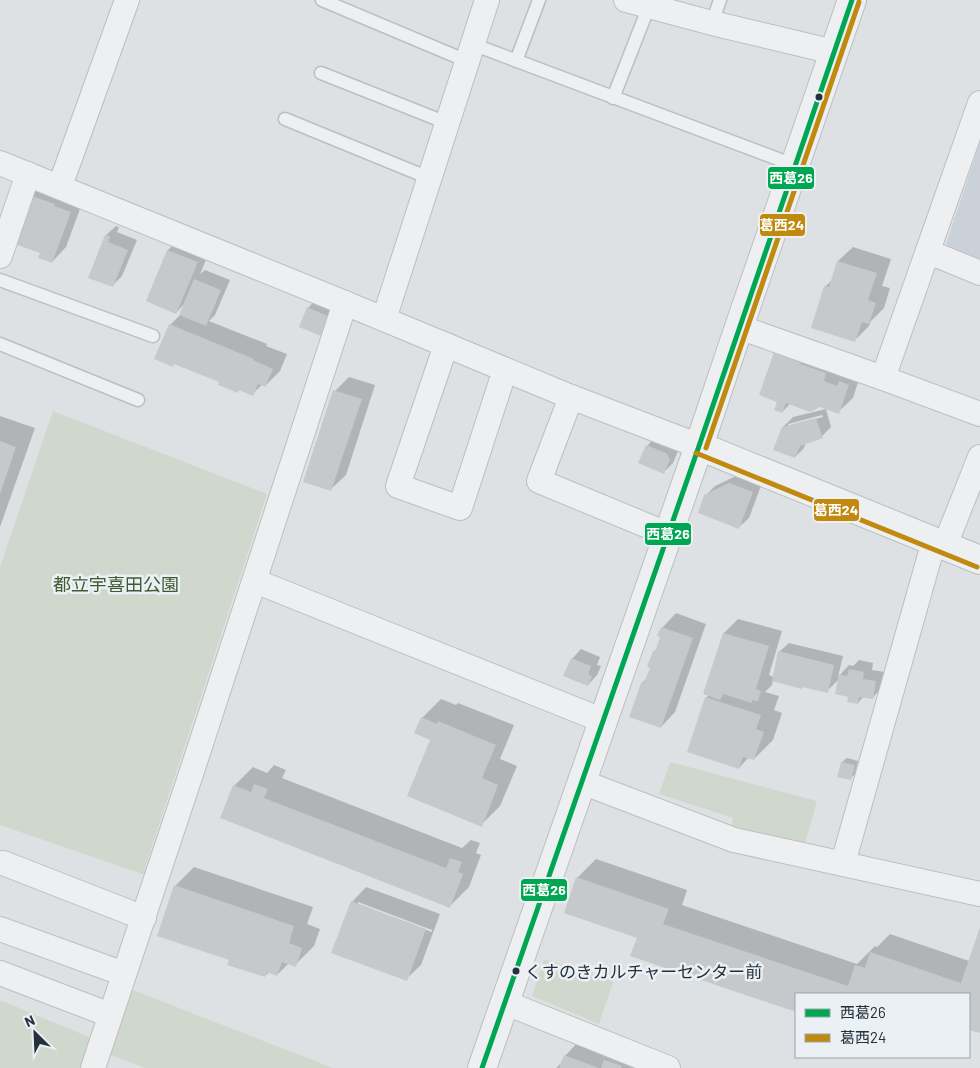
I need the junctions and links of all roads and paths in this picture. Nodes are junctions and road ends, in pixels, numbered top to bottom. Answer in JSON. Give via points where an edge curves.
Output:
{"nodes":[{"id":1,"x":127,"y":0,"type":"edge"},
{"id":2,"x":322,"y":0,"type":"edge"},
{"id":3,"x":487,"y":0,"type":"edge"},
{"id":4,"x":539,"y":0,"type":"edge"},
{"id":5,"x":720,"y":0,"type":"edge"},
{"id":6,"x":852,"y":0,"type":"edge"},
{"id":7,"x":637,"y":3,"type":"edge"},
{"id":8,"x":712,"y":23,"type":"junction"},
{"id":9,"x":834,"y":52,"type":"junction"},
{"id":10,"x":470,"y":53,"type":"junction"},
{"id":11,"x":516,"y":61,"type":"junction"},
{"id":12,"x":321,"y":73,"type":"dead end"},
{"id":13,"x":614,"y":98,"type":"junction"},
{"id":14,"x":980,"y":103,"type":"edge"},
{"id":15,"x":285,"y":119,"type":"dead end"},
{"id":16,"x":447,"y":123,"type":"junction"},
{"id":17,"x":0,"y":163,"type":"edge"},
{"id":18,"x":794,"y":165,"type":"junction"},
{"id":19,"x":28,"y":174,"type":"junction"},
{"id":20,"x":429,"y":178,"type":"junction"},
{"id":21,"x":60,"y":186,"type":"junction"},
{"id":22,"x":928,"y":252,"type":"junction"},
{"id":23,"x":0,"y":256,"type":"edge"},
{"id":24,"x":980,"y":273,"type":"edge"},
{"id":25,"x":0,"y":280,"type":"edge"},
{"id":26,"x":345,"y":303,"type":"junction"},
{"id":27,"x":384,"y":319,"type":"junction"},
{"id":28,"x":739,"y":327,"type":"junction"},
{"id":29,"x":153,"y":336,"type":"dead end"},
{"id":30,"x":0,"y":344,"type":"edge"},
{"id":31,"x":446,"y":345,"type":"junction"},
{"id":32,"x":505,"y":370,"type":"junction"},
{"id":33,"x":883,"y":378,"type":"junction"},
{"id":34,"x":571,"y":397,"type":"junction"},
{"id":35,"x":138,"y":400,"type":"dead end"},
{"id":36,"x":980,"y":414,"type":"edge"},
{"id":37,"x":700,"y":446,"type":"junction"},
{"id":38,"x":980,"y":456,"type":"edge"},
{"id":39,"x":655,"y":529,"type":"dead end"},
{"id":40,"x":940,"y":543,"type":"junction"},
{"id":41,"x":980,"y":560,"type":"edge"},
{"id":42,"x":255,"y":580,"type":"junction"},
{"id":43,"x":604,"y":721,"type":"junction"},
{"id":44,"x":582,"y":782,"type":"junction"},
{"id":45,"x":3,"y":863,"type":"dead end"},
{"id":46,"x":843,"y":863,"type":"junction"},
{"id":47,"x":980,"y":894,"type":"edge"},
{"id":48,"x":144,"y":918,"type":"junction"},
{"id":49,"x":0,"y":929,"type":"edge"},
{"id":50,"x":0,"y":973,"type":"edge"},
{"id":51,"x":124,"y":974,"type":"junction"},
{"id":52,"x":506,"y":1003,"type":"junction"},
{"id":53,"x":110,"y":1015,"type":"junction"},
{"id":54,"x":92,"y":1068,"type":"edge"},
{"id":55,"x":482,"y":1068,"type":"edge"},
{"id":56,"x":668,"y":1068,"type":"edge"}],
"edges":[{"from":1,"to":21,"type":"street"},
{"from":2,"to":10,"type":"lane"},
{"from":3,"to":10,"type":"street"},
{"from":4,"to":11,"type":"lane"},
{"from":5,"to":8,"type":"lane"},
{"from":6,"to":9,"type":"street"},
{"from":7,"to":8,"type":"street"},
{"from":7,"to":13,"type":"lane"},
{"from":8,"to":9,"type":"street"},
{"from":9,"to":18,"type":"street"},
{"from":10,"to":11,"type":"lane"},
{"from":10,"to":16,"type":"street"},
{"from":11,"to":13,"type":"lane"},
{"from":12,"to":16,"type":"lane"},
{"from":13,"to":18,"type":"lane"},
{"from":14,"to":22,"type":"street"},
{"from":15,"to":20,"type":"lane"},
{"from":16,"to":20,"type":"street"},
{"from":17,"to":19,"type":"street"},
{"from":18,"to":28,"type":"street"},
{"from":19,"to":21,"type":"street"},
{"from":19,"to":23,"type":"street"},
{"from":20,"to":27,"type":"street"},
{"from":21,"to":26,"type":"street"},
{"from":22,"to":24,"type":"street"},
{"from":22,"to":33,"type":"street"},
{"from":25,"to":29,"type":"lane"},
{"from":26,"to":27,"type":"street"},
{"from":26,"to":42,"type":"street"},
{"from":27,"to":31,"type":"street"},
{"from":28,"to":33,"type":"street"},
{"from":28,"to":37,"type":"street"},
{"from":30,"to":35,"type":"lane"},
{"from":31,"to":32,"type":"street"},
{"from":31,"to":32,"type":"street","via":[[398,486],[460,508]]},
{"from":32,"to":34,"type":"street"},
{"from":33,"to":36,"type":"street"},
{"from":34,"to":37,"type":"street"},
{"from":34,"to":39,"type":"street","via":[[539,480]]},
{"from":37,"to":40,"type":"street"},
{"from":37,"to":43,"type":"street"},
{"from":38,"to":40,"type":"street"},
{"from":40,"to":41,"type":"street"},
{"from":40,"to":46,"type":"street"},
{"from":42,"to":43,"type":"street"},
{"from":42,"to":48,"type":"street"},
{"from":43,"to":44,"type":"street"},
{"from":44,"to":46,"type":"street","via":[[734,840]]},
{"from":44,"to":52,"type":"street"},
{"from":45,"to":48,"type":"street"},
{"from":46,"to":47,"type":"street"},
{"from":48,"to":51,"type":"street"},
{"from":49,"to":51,"type":"street"},
{"from":50,"to":53,"type":"street"},
{"from":51,"to":53,"type":"street"},
{"from":52,"to":55,"type":"street"},
{"from":52,"to":56,"type":"street"},
{"from":53,"to":54,"type":"street"}]}
